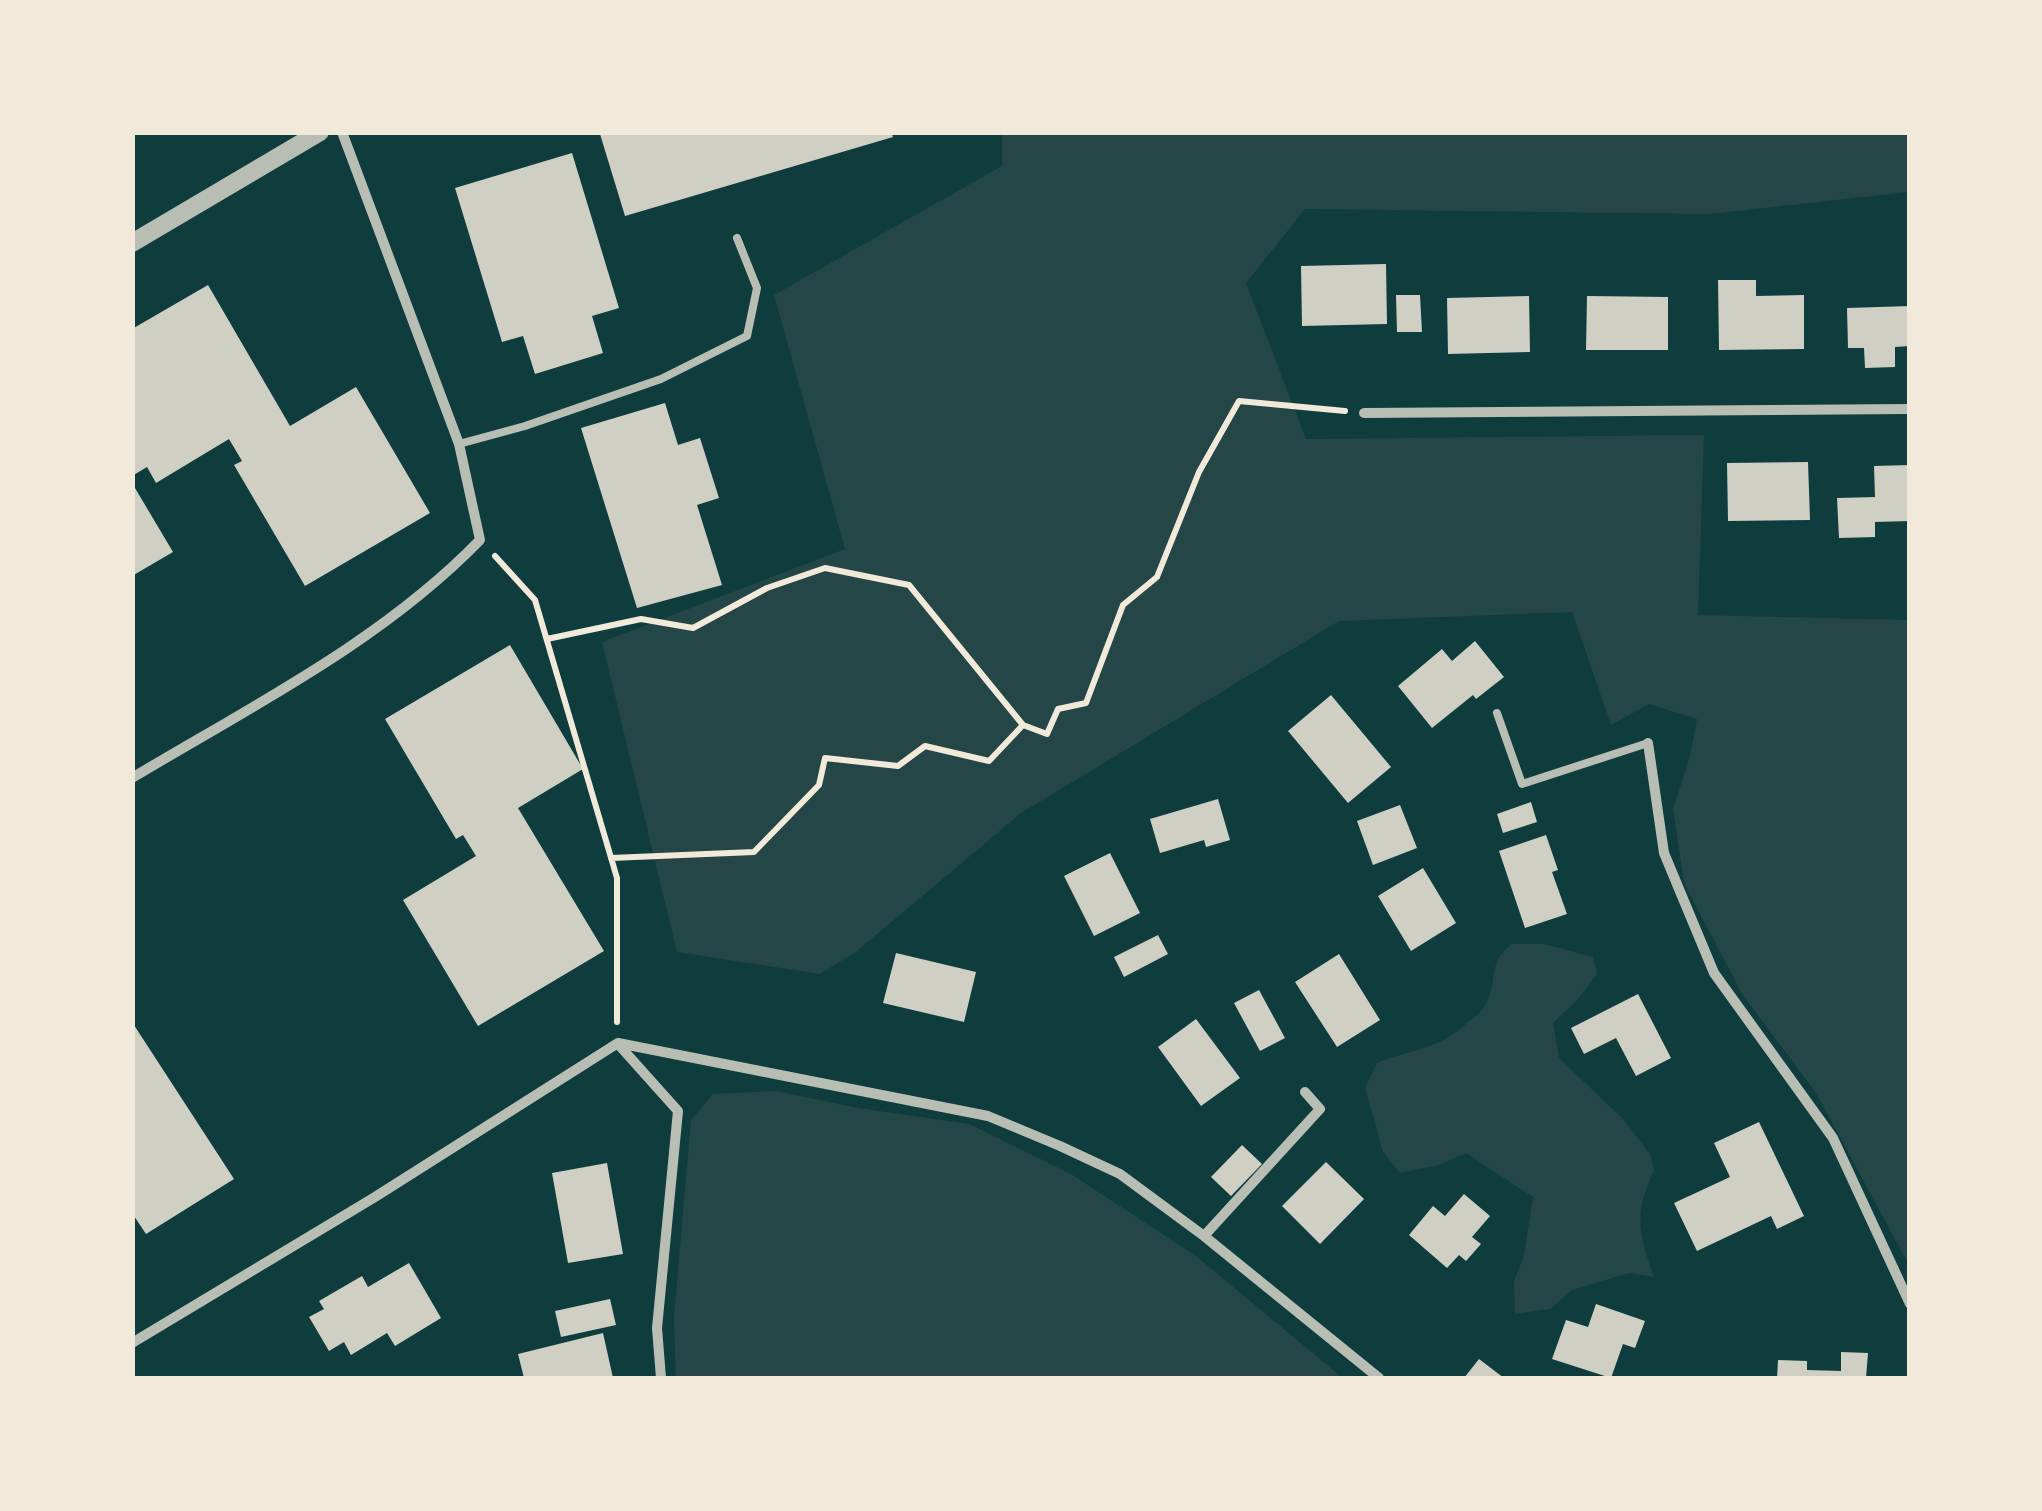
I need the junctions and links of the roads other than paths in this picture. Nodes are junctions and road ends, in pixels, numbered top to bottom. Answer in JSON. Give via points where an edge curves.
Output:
{"nodes":[{"id":1,"x":320,"y":132,"type":"edge"},
{"id":2,"x":342,"y":132,"type":"edge"},
{"id":3,"x":737,"y":238,"type":"dead end"},
{"id":4,"x":132,"y":243,"type":"edge"},
{"id":5,"x":1910,"y":409,"type":"edge"},
{"id":6,"x":1364,"y":413,"type":"road end"},
{"id":7,"x":459,"y":444,"type":"junction"},
{"id":8,"x":1496,"y":713,"type":"dead end"},
{"id":9,"x":1648,"y":743,"type":"joint"},
{"id":10,"x":132,"y":778,"type":"edge"},
{"id":11,"x":618,"y":1043,"type":"junction"},
{"id":12,"x":1305,"y":1092,"type":"dead end"},
{"id":13,"x":1204,"y":1236,"type":"junction"},
{"id":14,"x":1910,"y":1304,"type":"edge"},
{"id":15,"x":132,"y":1344,"type":"edge"},
{"id":16,"x":660,"y":1378,"type":"edge"},
{"id":17,"x":1379,"y":1378,"type":"edge"}],
"edges":[{"from":1,"to":4,"type":"street"},
{"from":2,"to":7,"type":"street"},
{"from":3,"to":7,"type":"lane","via":[[758,288],[747,336],[661,379]]},
{"from":5,"to":6,"type":"street"},
{"from":7,"to":10,"type":"street","via":[[480,540],[446,575],[345,650]]},
{"from":8,"to":9,"type":"lane","via":[[1522,784]]},
{"from":9,"to":14,"type":"street","via":[[1664,854],[1714,972],[1834,1138]]},
{"from":11,"to":13,"type":"street","via":[[988,1116],[1120,1174]]},
{"from":11,"to":15,"type":"street"},
{"from":11,"to":16,"type":"street","via":[[678,1111],[657,1328]]},
{"from":12,"to":13,"type":"street","via":[[1320,1109]]},
{"from":13,"to":17,"type":"street"}]}
